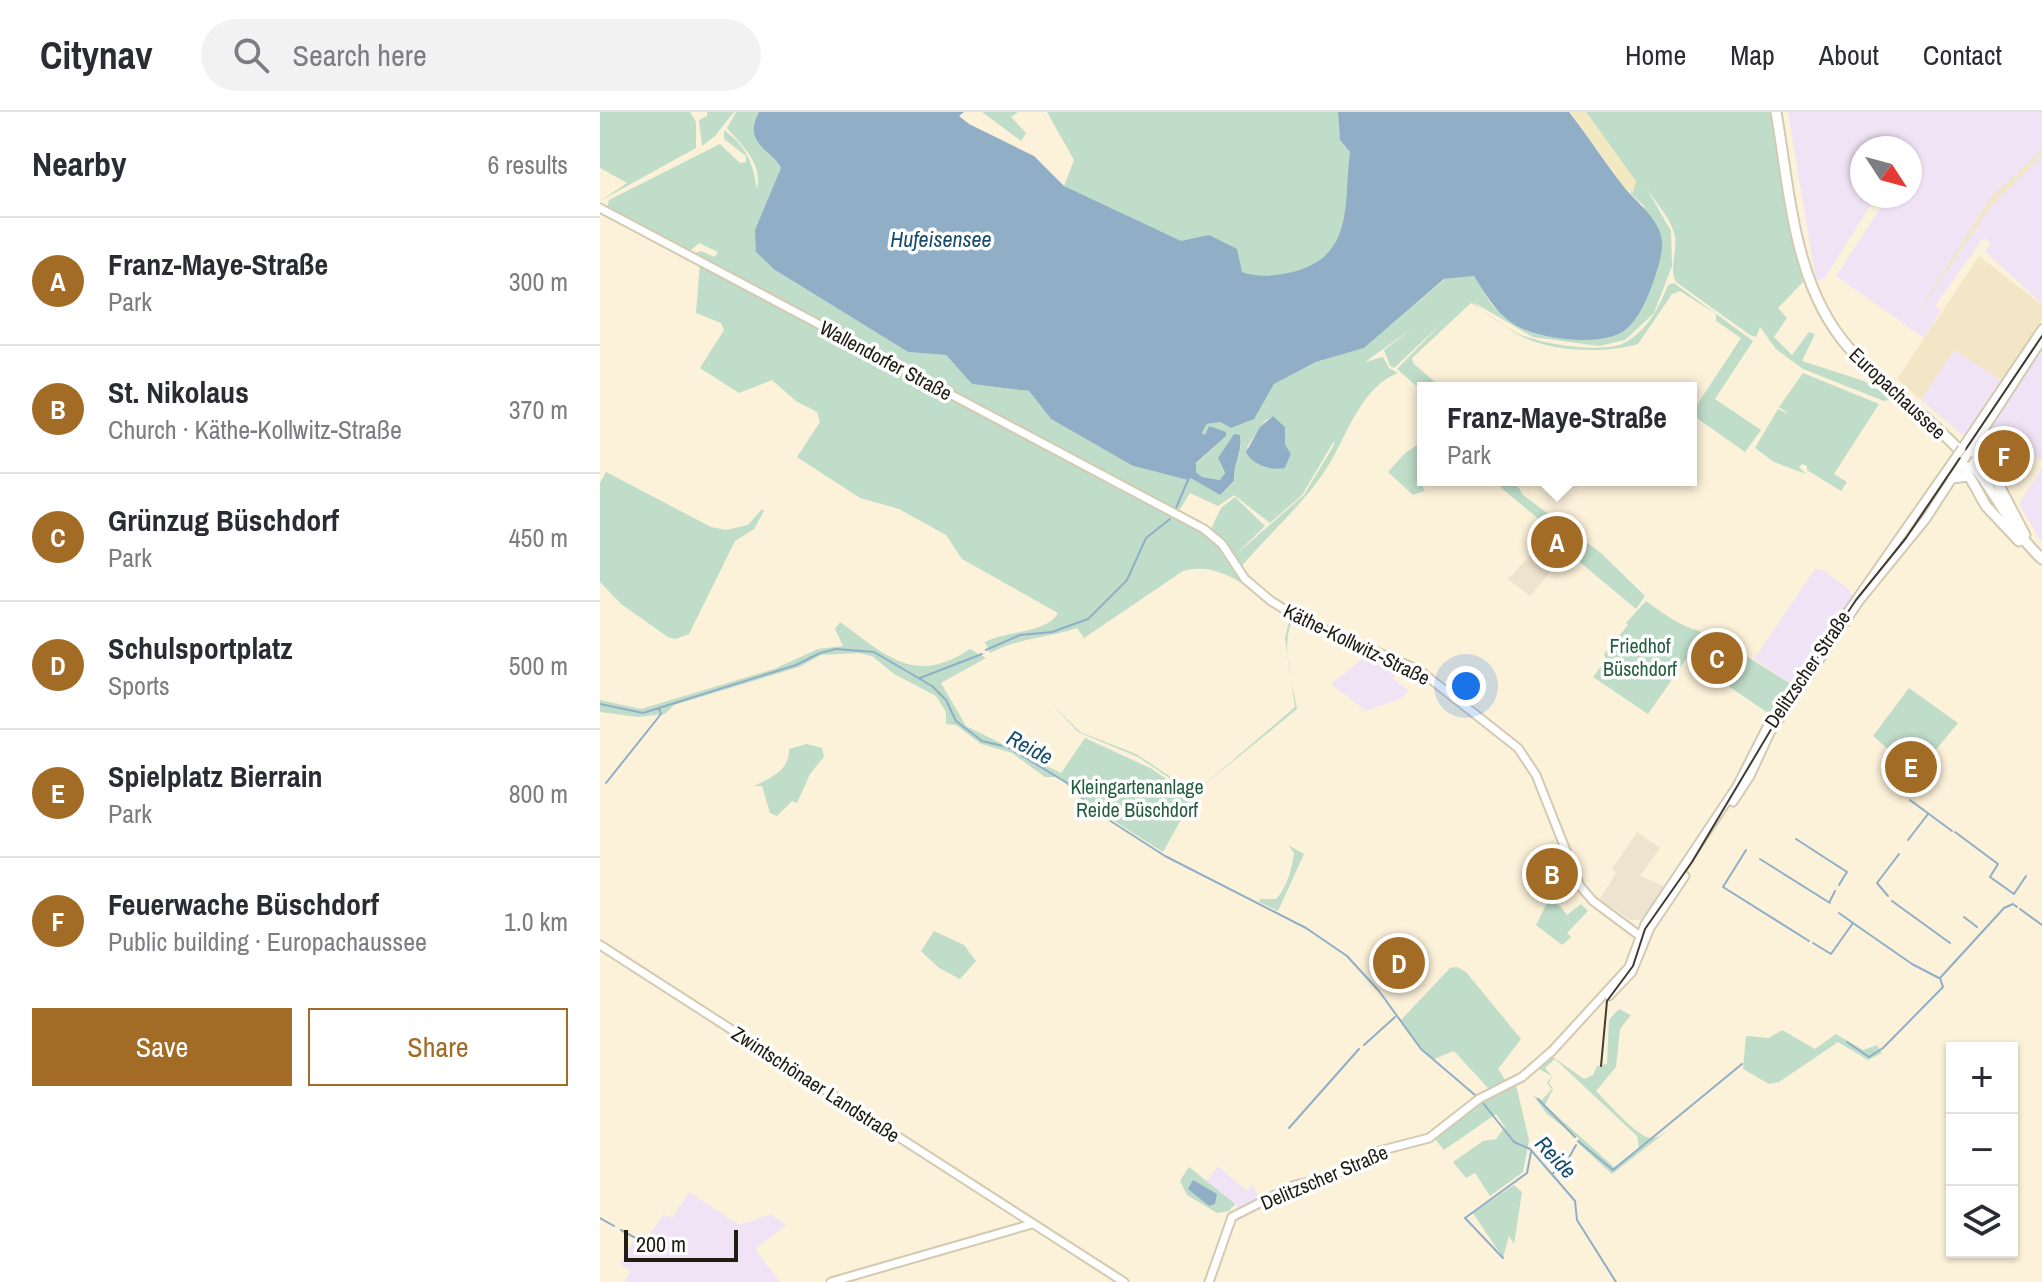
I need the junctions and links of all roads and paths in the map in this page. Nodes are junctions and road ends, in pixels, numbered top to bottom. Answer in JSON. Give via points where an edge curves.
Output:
{"nodes":[{"id":1,"x":1776,"y":112,"type":"edge"},
{"id":2,"x":600,"y":208,"type":"edge"},
{"id":3,"x":2042,"y":329,"type":"edge"},
{"id":4,"x":2042,"y":340,"type":"edge"},
{"id":5,"x":1900,"y":396,"type":"junction"},
{"id":6,"x":1963,"y":454,"type":"junction"},
{"id":7,"x":1968,"y":476,"type":"junction"},
{"id":8,"x":1952,"y":478,"type":"junction"},
{"id":9,"x":1173,"y":513,"type":"joint"},
{"id":10,"x":2038,"y":556,"type":"edge"},
{"id":11,"x":1640,"y":935,"type":"junction"},
{"id":12,"x":600,"y":945,"type":"edge"},
{"id":13,"x":1032,"y":1224,"type":"junction"},
{"id":14,"x":831,"y":1282,"type":"edge"},
{"id":15,"x":1124,"y":1282,"type":"edge"},
{"id":16,"x":1209,"y":1282,"type":"edge"}],
"edges":[{"from":1,"to":5,"type":"main road","name":"Europachaussee","via":[[1802,256],[1815,296],[1847,346]]},
{"from":2,"to":9,"type":"main road","name":"Wallendorfer Straße"},
{"from":3,"to":6,"type":"main road","name":"Delitzscher Straße"},
{"from":4,"to":6,"type":"main road","name":"Delitzscher Straße"},
{"from":5,"to":6,"type":"main road","via":[[1922,408]]},
{"from":5,"to":10,"type":"main road","name":"Europachaussee","via":[[1969,461]]},
{"from":6,"to":7,"type":"main road"},
{"from":6,"to":8,"type":"main road","name":"Delitzscher Straße"},
{"from":6,"to":10,"type":"main road","via":[[1994,476]]},
{"from":6,"to":11,"type":"main road","name":"Delitzscher Straße","via":[[1772,720],[1743,775]]},
{"from":7,"to":8,"type":"main road"},
{"from":7,"to":10,"type":"main road","via":[[2001,524]]},
{"from":8,"to":11,"type":"main road","name":"Delitzscher Straße","via":[[1860,600],[1770,733],[1746,783]]},
{"from":9,"to":11,"type":"main road","name":"Käthe-Kollwitz-Straße","via":[[1217,539],[1245,579],[1271,601],[1300,619],[1419,670],[1518,748],[1536,775],[1580,886]]},
{"from":11,"to":16,"type":"main road","name":"Delitzscher Straße","via":[[1629,967],[1530,1071],[1479,1099],[1429,1138],[1379,1151],[1338,1174],[1295,1185],[1236,1214],[1227,1225]]},
{"from":12,"to":13,"type":"main road","name":"Zwintschönaer Landstraße"},
{"from":13,"to":14,"type":"main road"},
{"from":13,"to":15,"type":"main road","name":"Zwintschönaer Landstraße"}]}
